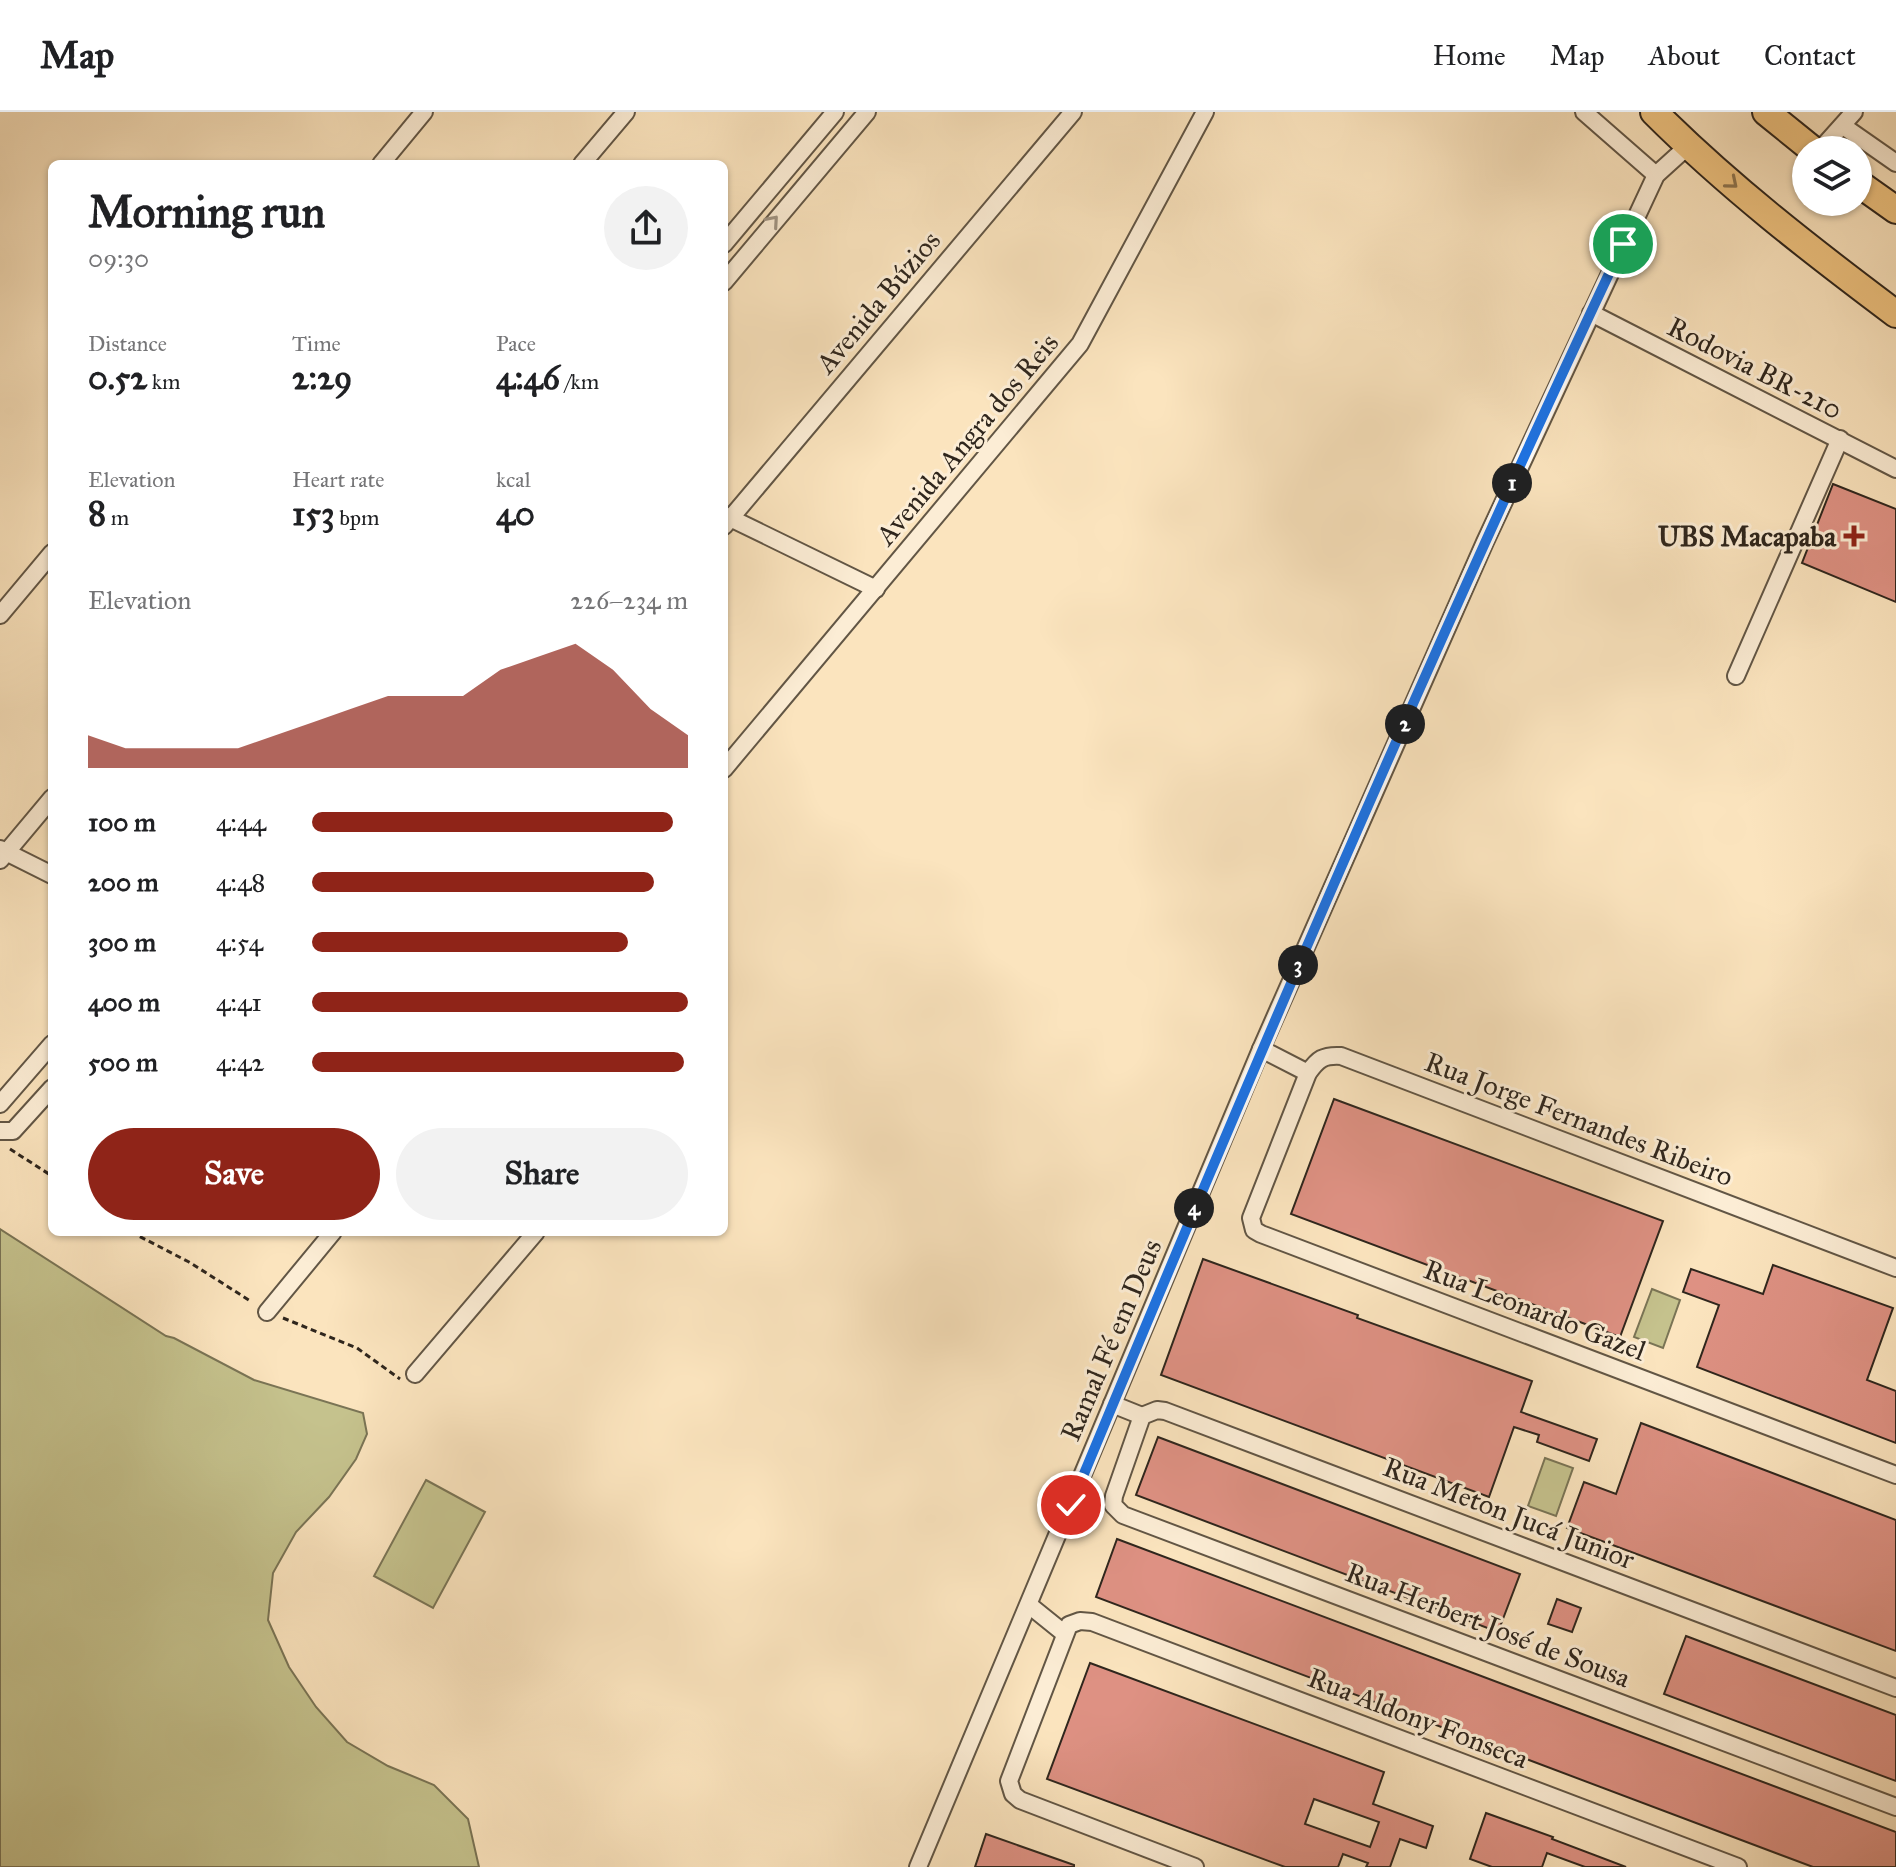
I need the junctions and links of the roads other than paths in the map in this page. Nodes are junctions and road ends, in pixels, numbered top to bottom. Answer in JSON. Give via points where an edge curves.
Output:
{"nodes":[{"id":1,"x":424,"y":112,"type":"edge"},
{"id":2,"x":626,"y":112,"type":"edge"},
{"id":3,"x":835,"y":112,"type":"edge"},
{"id":4,"x":867,"y":112,"type":"edge"},
{"id":5,"x":1073,"y":112,"type":"edge"},
{"id":6,"x":1205,"y":112,"type":"edge"},
{"id":7,"x":1584,"y":112,"type":"edge"},
{"id":8,"x":1654,"y":112,"type":"edge"},
{"id":9,"x":1766,"y":112,"type":"edge"},
{"id":10,"x":1854,"y":112,"type":"edge"},
{"id":11,"x":1843,"y":126,"type":"junction"},
{"id":12,"x":1796,"y":136,"type":"edge"},
{"id":13,"x":1833,"y":136,"type":"edge"},
{"id":14,"x":1688,"y":146,"type":"junction"},
{"id":15,"x":384,"y":160,"type":"edge"},
{"id":16,"x":585,"y":160,"type":"edge"},
{"id":17,"x":1896,"y":163,"type":"edge"},
{"id":18,"x":1656,"y":175,"type":"junction"},
{"id":19,"x":1872,"y":193,"type":"edge"},
{"id":20,"x":1896,"y":210,"type":"edge"},
{"id":21,"x":728,"y":239,"type":"edge"},
{"id":22,"x":728,"y":277,"type":"edge"},
{"id":23,"x":1591,"y":313,"type":"junction"},
{"id":24,"x":1896,"y":314,"type":"edge"},
{"id":25,"x":1840,"y":439,"type":"junction"},
{"id":26,"x":1896,"y":469,"type":"edge"},
{"id":27,"x":728,"y":518,"type":"edge"},
{"id":28,"x":728,"y":521,"type":"edge"},
{"id":29,"x":48,"y":558,"type":"edge"},
{"id":30,"x":876,"y":589,"type":"junction"},
{"id":31,"x":0,"y":615,"type":"edge"},
{"id":32,"x":1736,"y":676,"type":"dead end"},
{"id":33,"x":728,"y":764,"type":"edge"},
{"id":34,"x":48,"y":802,"type":"edge"},
{"id":35,"x":2,"y":854,"type":"edge"},
{"id":36,"x":48,"y":873,"type":"edge"},
{"id":37,"x":48,"y":1049,"type":"edge"},
{"id":38,"x":1261,"y":1049,"type":"junction"},
{"id":39,"x":1308,"y":1073,"type":"junction"},
{"id":40,"x":48,"y":1092,"type":"edge"},
{"id":41,"x":0,"y":1104,"type":"edge"},
{"id":42,"x":0,"y":1131,"type":"edge"},
{"id":43,"x":330,"y":1236,"type":"edge"},
{"id":44,"x":533,"y":1236,"type":"edge"},
{"id":45,"x":1896,"y":1268,"type":"edge"},
{"id":46,"x":267,"y":1312,"type":"dead end"},
{"id":47,"x":415,"y":1374,"type":"dead end"},
{"id":48,"x":1112,"y":1404,"type":"junction"},
{"id":49,"x":1142,"y":1416,"type":"junction"},
{"id":50,"x":1896,"y":1475,"type":"edge"},
{"id":51,"x":1029,"y":1605,"type":"junction"},
{"id":52,"x":1065,"y":1634,"type":"junction"},
{"id":53,"x":1896,"y":1688,"type":"edge"},
{"id":54,"x":1896,"y":1807,"type":"edge"},
{"id":55,"x":918,"y":1867,"type":"edge"},
{"id":56,"x":1195,"y":1867,"type":"edge"},
{"id":57,"x":1738,"y":1867,"type":"edge"}],
"edges":[{"from":1,"to":15,"type":"street"},
{"from":2,"to":16,"type":"street"},
{"from":3,"to":21,"type":"street"},
{"from":22,"to":4,"type":"street","one_way":true},
{"from":5,"to":27,"type":"street","name":"Avenida Búzios"},
{"from":6,"to":30,"type":"street","name":"Avenida Angra dos Reis","via":[[1080,344]]},
{"from":7,"to":18,"type":"street"},
{"from":8,"to":14,"type":"main road"},
{"from":9,"to":12,"type":"main road"},
{"from":10,"to":11,"type":"street"},
{"from":11,"to":13,"type":"street"},
{"from":11,"to":17,"type":"street"},
{"from":14,"to":18,"type":"street","name":"Ramal Fé em Deus"},
{"from":14,"to":24,"type":"main road","one_way":true},
{"from":18,"to":23,"type":"street","name":"Ramal Fé em Deus"},
{"from":19,"to":20,"type":"main road"},
{"from":23,"to":25,"type":"street","name":"Rodovia BR-210"},
{"from":23,"to":38,"type":"street","name":"Ramal Fé em Deus"},
{"from":25,"to":26,"type":"street","name":"Rodovia BR-210"},
{"from":25,"to":32,"type":"street"},
{"from":28,"to":30,"type":"street"},
{"from":29,"to":31,"type":"street"},
{"from":30,"to":33,"type":"street","name":"Avenida Angra dos Reis"},
{"from":34,"to":35,"type":"street"},
{"from":35,"to":36,"type":"street"},
{"from":37,"to":41,"type":"street"},
{"from":38,"to":39,"type":"street"},
{"from":38,"to":48,"type":"street","name":"Ramal Fé em Deus"},
{"from":39,"to":45,"type":"street","name":"Rua Jorge Fernandes Ribeiro","via":[[1326,1055],[1341,1056]]},
{"from":39,"to":50,"type":"street","name":"Rua Leonardo Gazel","via":[[1251,1218],[1254,1230]]},
{"from":40,"to":42,"type":"street","via":[[13,1131]]},
{"from":43,"to":46,"type":"street"},
{"from":44,"to":47,"type":"street"},
{"from":48,"to":49,"type":"street"},
{"from":48,"to":51,"type":"street","name":"Ramal Fé em Deus"},
{"from":49,"to":53,"type":"street","name":"Rua Meton Jucá Junior","via":[[1165,1411]]},
{"from":49,"to":54,"type":"street","name":"Rua Herbert José de Sousa","via":[[1114,1496],[1113,1505],[1123,1515]]},
{"from":51,"to":52,"type":"street"},
{"from":51,"to":55,"type":"street","name":"Ramal Fé em Deus"},
{"from":52,"to":56,"type":"street","via":[[1009,1781],[1013,1794]]},
{"from":52,"to":57,"type":"street","name":"Rua Aldony Fonseca","via":[[1069,1625],[1092,1622]]}]}
